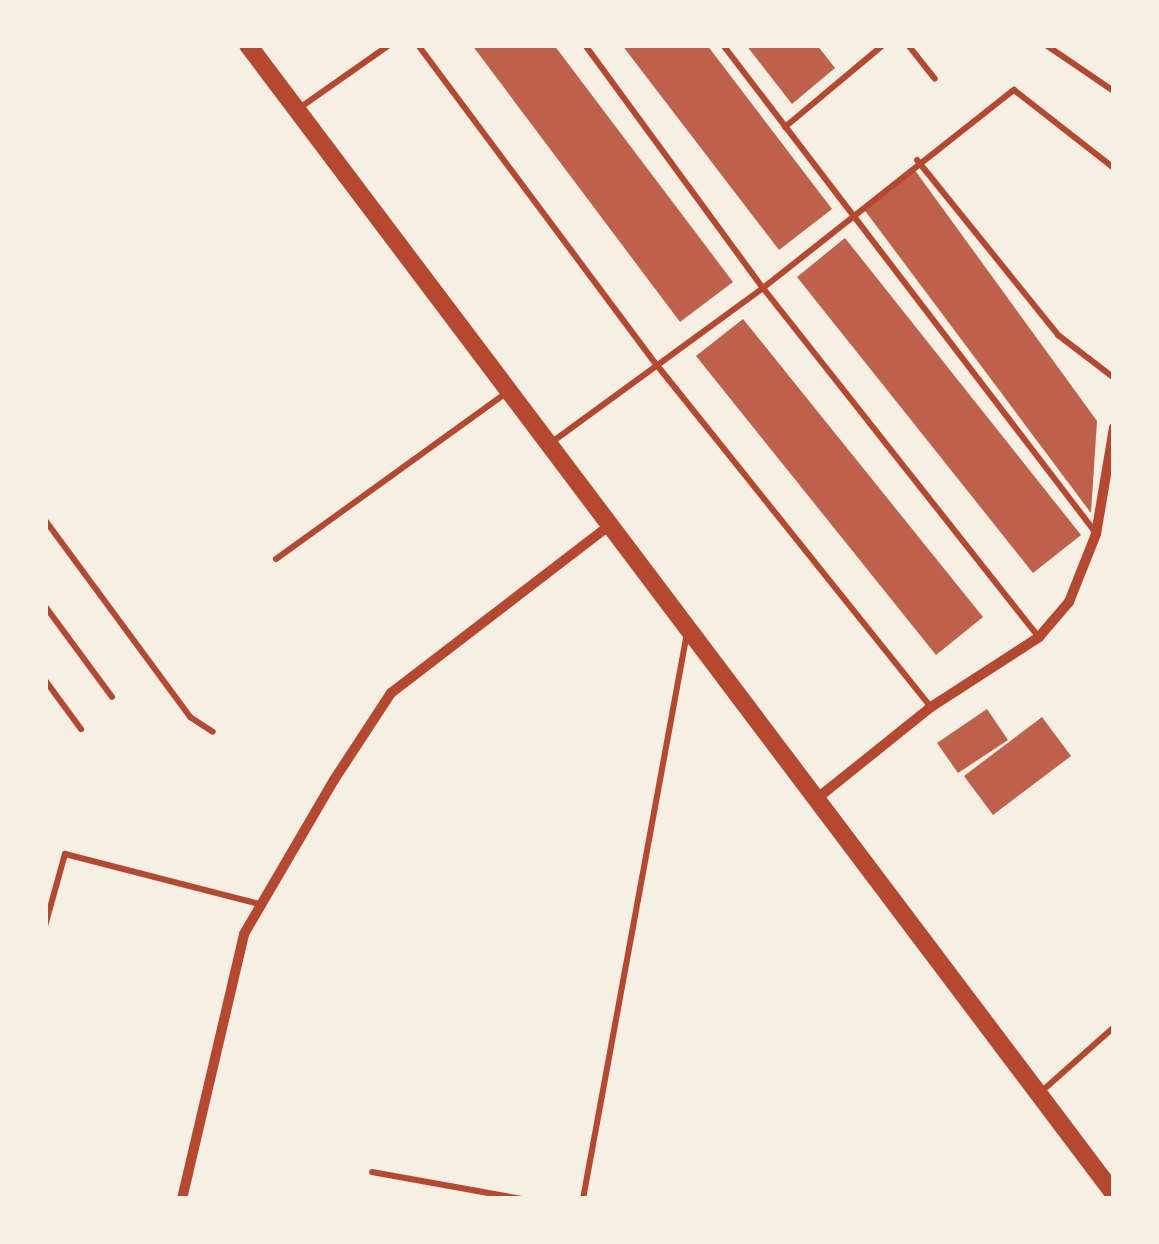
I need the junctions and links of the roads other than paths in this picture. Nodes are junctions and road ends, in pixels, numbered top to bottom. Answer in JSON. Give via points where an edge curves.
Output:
{"nodes":[{"id":1,"x":248,"y":45,"type":"edge"},
{"id":2,"x":388,"y":45,"type":"edge"},
{"id":3,"x":418,"y":45,"type":"edge"},
{"id":4,"x":585,"y":45,"type":"edge"},
{"id":5,"x":723,"y":45,"type":"edge"},
{"id":6,"x":884,"y":45,"type":"edge"},
{"id":7,"x":908,"y":45,"type":"edge"},
{"id":8,"x":1046,"y":45,"type":"edge"},
{"id":9,"x":935,"y":80,"type":"dead end"},
{"id":10,"x":1112,"y":90,"type":"edge"},
{"id":11,"x":296,"y":109,"type":"junction"},
{"id":12,"x":785,"y":127,"type":"junction"},
{"id":13,"x":918,"y":160,"type":"junction"},
{"id":14,"x":1114,"y":168,"type":"edge"},
{"id":15,"x":851,"y":214,"type":"junction"},
{"id":16,"x":763,"y":288,"type":"junction"},
{"id":17,"x":656,"y":364,"type":"junction"},
{"id":18,"x":1114,"y":378,"type":"edge"},
{"id":19,"x":506,"y":393,"type":"junction"},
{"id":20,"x":1114,"y":431,"type":"edge"},
{"id":21,"x":550,"y":444,"type":"junction"},
{"id":22,"x":45,"y":520,"type":"edge"},
{"id":23,"x":610,"y":524,"type":"junction"},
{"id":24,"x":1096,"y":534,"type":"junction"},
{"id":25,"x":276,"y":559,"type":"dead end"},
{"id":26,"x":45,"y":606,"type":"edge"},
{"id":27,"x":689,"y":622,"type":"junction"},
{"id":28,"x":1038,"y":638,"type":"junction"},
{"id":29,"x":45,"y":680,"type":"edge"},
{"id":30,"x":112,"y":697,"type":"dead end"},
{"id":31,"x":931,"y":707,"type":"junction"},
{"id":32,"x":81,"y":729,"type":"dead end"},
{"id":33,"x":213,"y":732,"type":"dead end"},
{"id":34,"x":820,"y":796,"type":"junction"},
{"id":35,"x":262,"y":904,"type":"junction"},
{"id":36,"x":45,"y":926,"type":"edge"},
{"id":37,"x":1114,"y":1027,"type":"edge"},
{"id":38,"x":1041,"y":1092,"type":"junction"},
{"id":39,"x":372,"y":1172,"type":"dead end"},
{"id":40,"x":1108,"y":1194,"type":"edge"},
{"id":41,"x":182,"y":1199,"type":"edge"},
{"id":42,"x":522,"y":1199,"type":"edge"},
{"id":43,"x":584,"y":1199,"type":"edge"}],
"edges":[{"from":1,"to":11,"type":"main road"},
{"from":2,"to":11,"type":"lane"},
{"from":3,"to":17,"type":"lane"},
{"from":4,"to":16,"type":"lane"},
{"from":5,"to":12,"type":"lane"},
{"from":6,"to":12,"type":"lane"},
{"from":7,"to":9,"type":"lane"},
{"from":8,"to":10,"type":"lane"},
{"from":11,"to":19,"type":"main road"},
{"from":12,"to":15,"type":"lane"},
{"from":13,"to":14,"type":"lane","via":[[1014,90]]},
{"from":13,"to":15,"type":"lane"},
{"from":13,"to":18,"type":"lane","via":[[1058,335]]},
{"from":15,"to":16,"type":"lane"},
{"from":15,"to":24,"type":"lane"},
{"from":16,"to":17,"type":"lane"},
{"from":16,"to":28,"type":"lane"},
{"from":17,"to":21,"type":"lane"},
{"from":17,"to":31,"type":"lane"},
{"from":19,"to":21,"type":"main road"},
{"from":19,"to":25,"type":"lane"},
{"from":20,"to":24,"type":"street"},
{"from":21,"to":23,"type":"main road"},
{"from":22,"to":33,"type":"lane","via":[[190,717]]},
{"from":23,"to":27,"type":"main road"},
{"from":23,"to":35,"type":"street","via":[[391,693]]},
{"from":24,"to":28,"type":"street","via":[[1068,602]]},
{"from":26,"to":30,"type":"lane"},
{"from":27,"to":34,"type":"main road"},
{"from":27,"to":43,"type":"lane"},
{"from":28,"to":31,"type":"street"},
{"from":29,"to":32,"type":"lane"},
{"from":31,"to":34,"type":"street"},
{"from":34,"to":38,"type":"main road"},
{"from":35,"to":36,"type":"lane","via":[[65,854]]},
{"from":35,"to":41,"type":"street","via":[[244,934]]},
{"from":37,"to":38,"type":"lane"},
{"from":38,"to":40,"type":"main road"},
{"from":39,"to":42,"type":"lane"}]}
